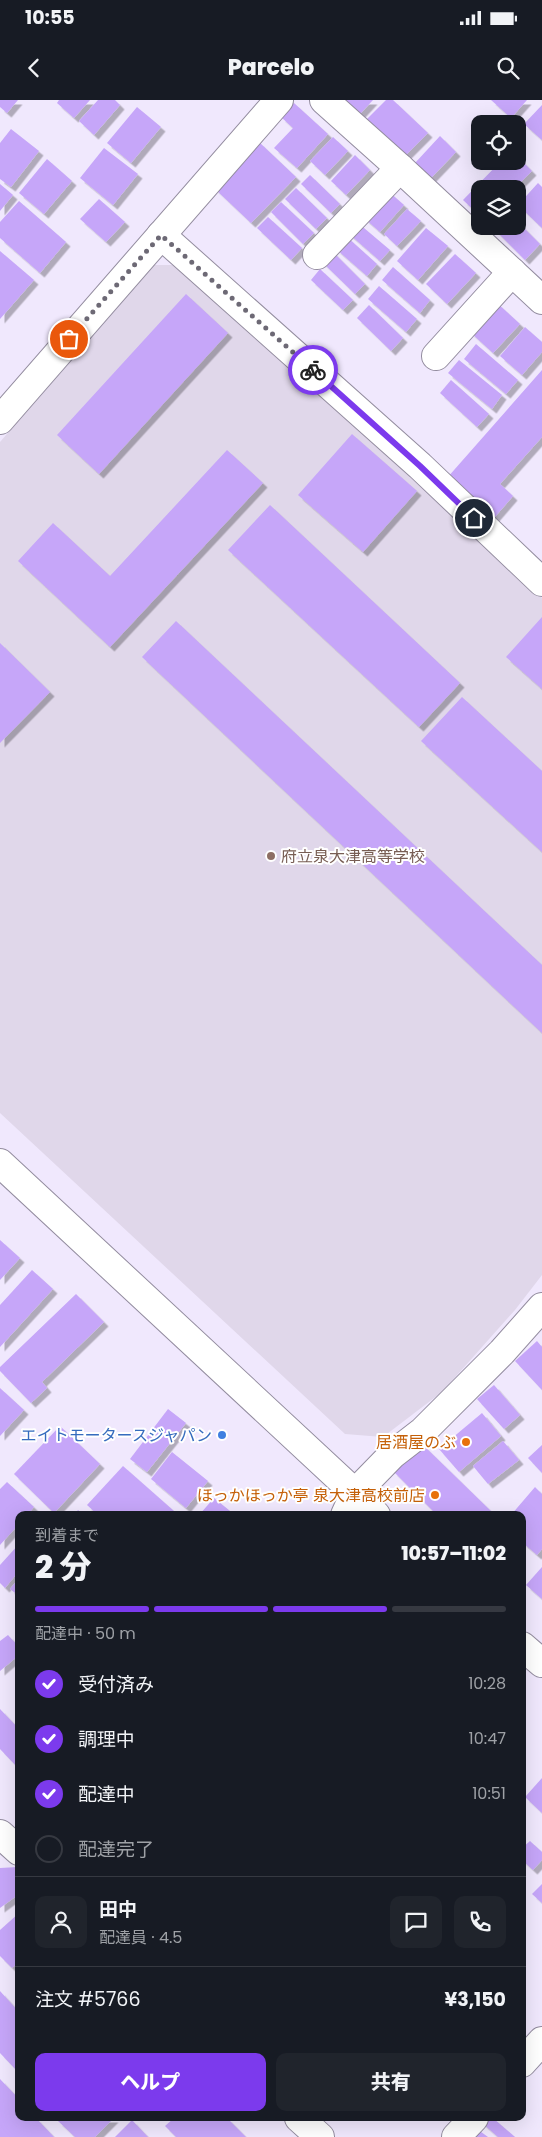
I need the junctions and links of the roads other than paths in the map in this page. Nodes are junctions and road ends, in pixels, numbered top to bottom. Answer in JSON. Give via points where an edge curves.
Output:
{"nodes":[{"id":1,"x":279,"y":100,"type":"edge"},
{"id":2,"x":324,"y":100,"type":"edge"},
{"id":3,"x":400,"y":168,"type":"junction"},
{"id":4,"x":161,"y":235,"type":"junction"},
{"id":5,"x":317,"y":255,"type":"dead end"},
{"id":6,"x":512,"y":272,"type":"junction"},
{"id":7,"x":542,"y":300,"type":"edge"},
{"id":8,"x":436,"y":356,"type":"dead end"},
{"id":9,"x":0,"y":420,"type":"edge"},
{"id":10,"x":542,"y":582,"type":"edge"},
{"id":11,"x":0,"y":1163,"type":"edge"},
{"id":12,"x":542,"y":1307,"type":"edge"},
{"id":13,"x":350,"y":1504,"type":"edge"},
{"id":14,"x":367,"y":1511,"type":"edge"},
{"id":15,"x":526,"y":1649,"type":"edge"},
{"id":16,"x":542,"y":1663,"type":"edge"},
{"id":17,"x":542,"y":2041,"type":"edge"},
{"id":18,"x":526,"y":2059,"type":"edge"},
{"id":19,"x":302,"y":2121,"type":"edge"},
{"id":20,"x":471,"y":2121,"type":"edge"},
{"id":21,"x":320,"y":2137,"type":"edge"},
{"id":22,"x":456,"y":2137,"type":"edge"}],
"edges":[{"from":1,"to":4,"type":"street"},
{"from":2,"to":3,"type":"street"},
{"from":3,"to":5,"type":"street"},
{"from":3,"to":6,"type":"street"},
{"from":4,"to":9,"type":"street"},
{"from":4,"to":10,"type":"street","via":[[420,466]]},
{"from":6,"to":7,"type":"street"},
{"from":6,"to":8,"type":"street"},
{"from":11,"to":13,"type":"street"},
{"from":12,"to":13,"type":"street","via":[[430,1424],[392,1455]]},
{"from":13,"to":14,"type":"street"},
{"from":15,"to":16,"type":"street"},
{"from":17,"to":18,"type":"street"},
{"from":19,"to":21,"type":"street"},
{"from":20,"to":22,"type":"street"}]}
